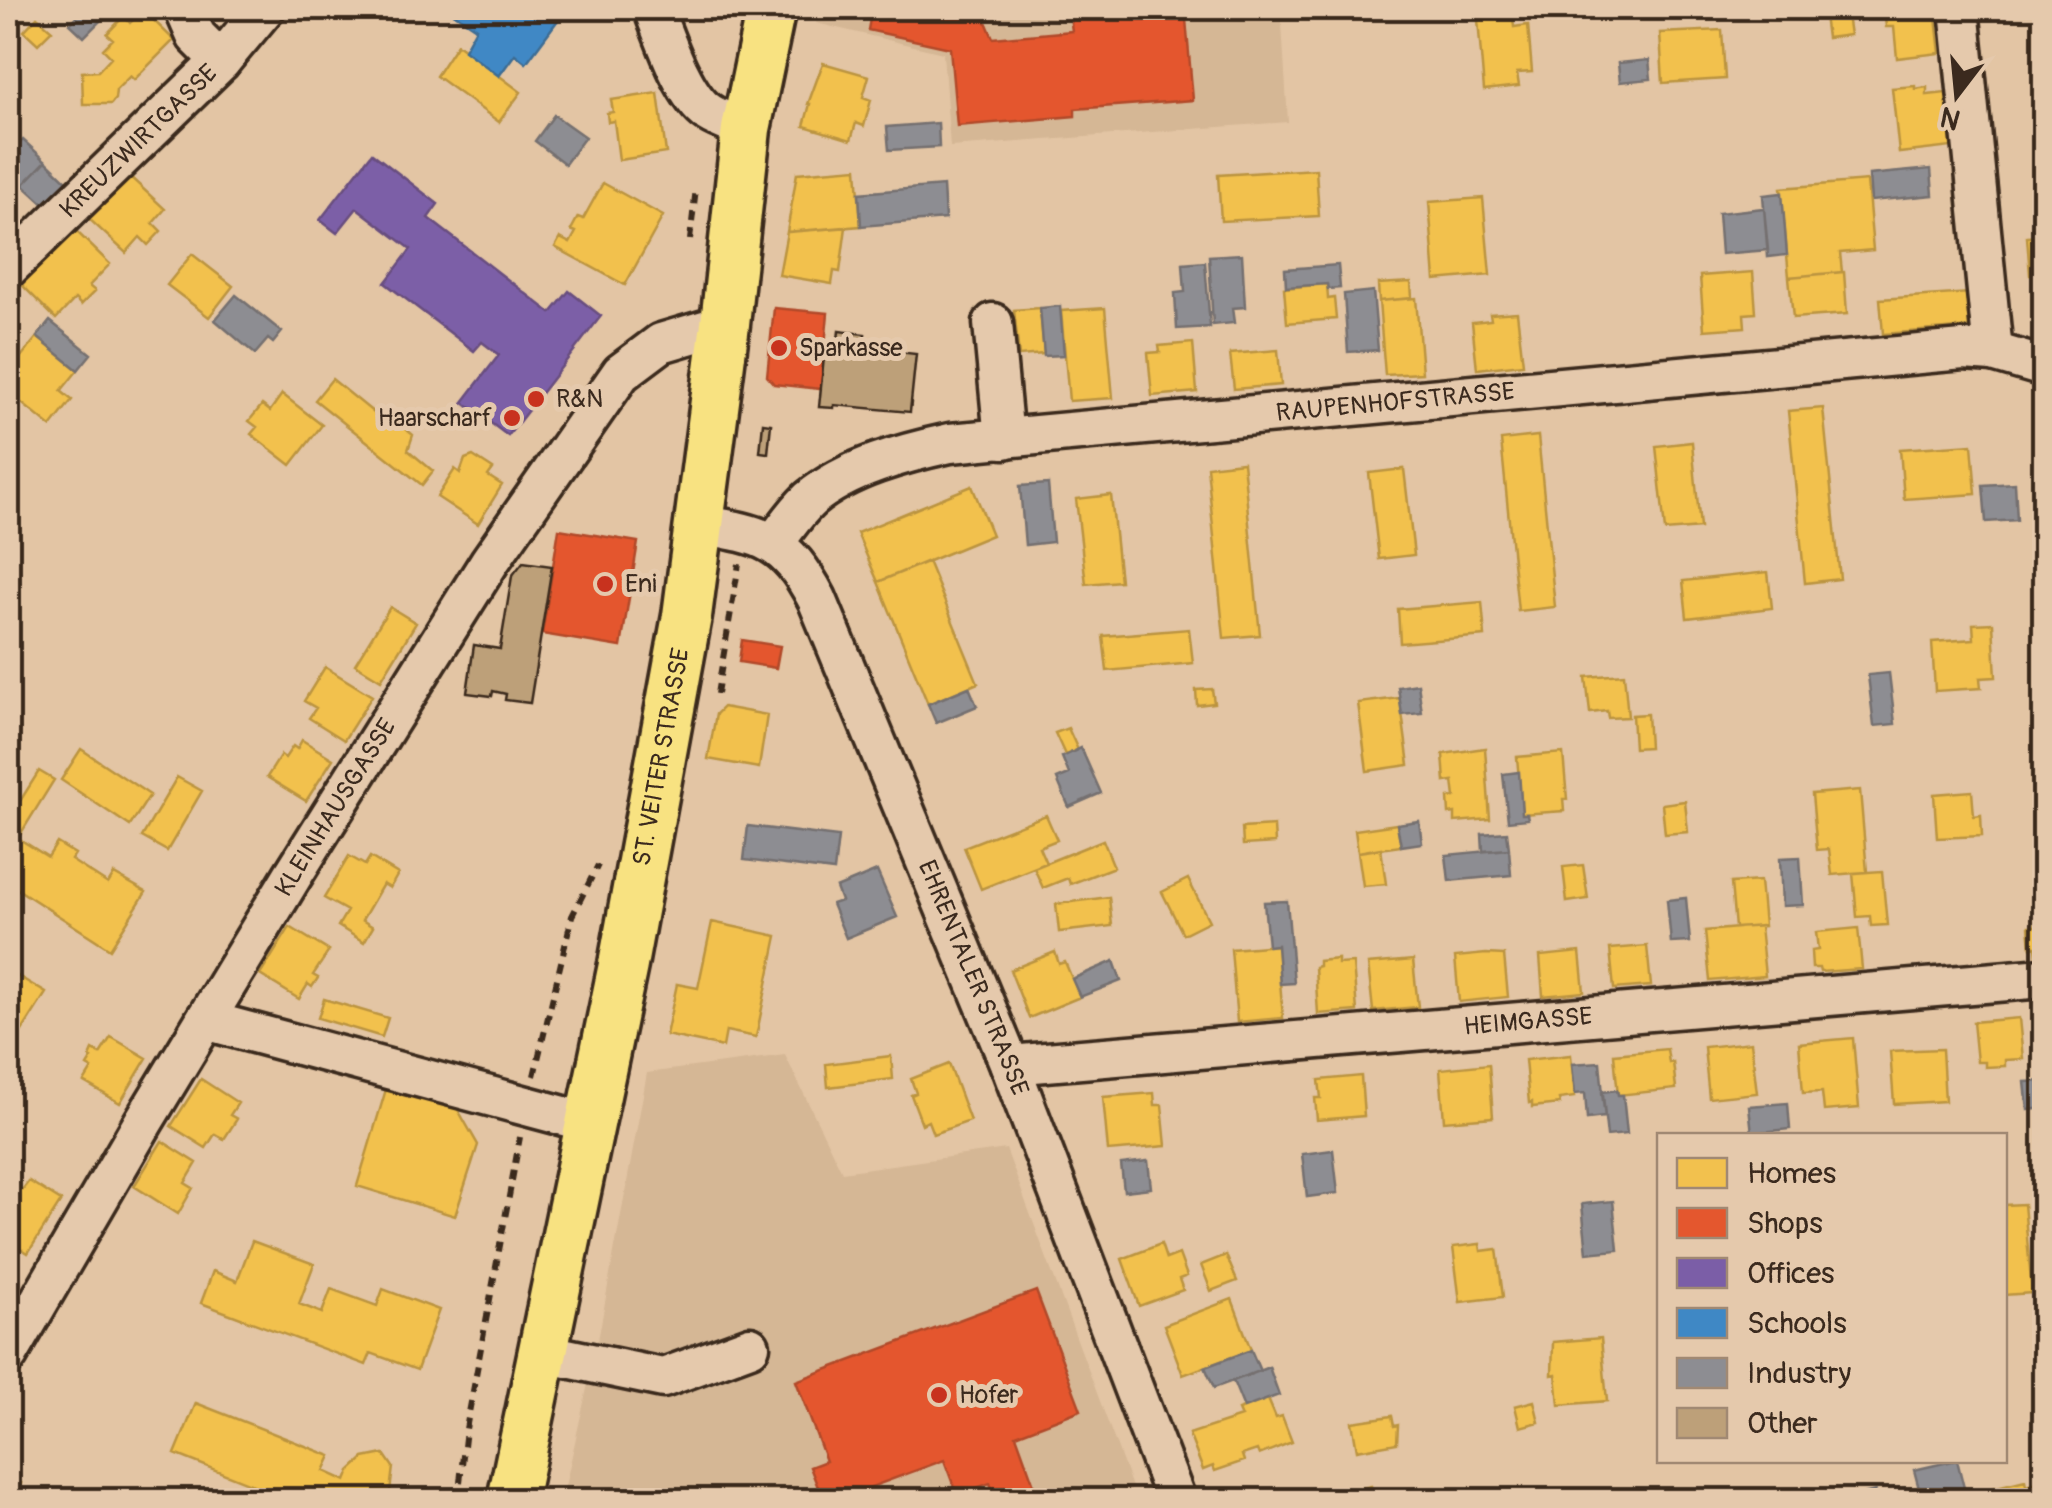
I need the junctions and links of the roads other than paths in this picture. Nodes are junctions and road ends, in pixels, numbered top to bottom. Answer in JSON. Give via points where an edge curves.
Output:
{"nodes":[{"id":1,"x":184,"y":8,"type":"edge"},
{"id":2,"x":265,"y":8,"type":"edge"},
{"id":3,"x":652,"y":8,"type":"edge"},
{"id":4,"x":771,"y":8,"type":"edge"},
{"id":5,"x":1960,"y":8,"type":"edge"},
{"id":6,"x":221,"y":61,"type":"junction"},
{"id":7,"x":746,"y":130,"type":"junction"},
{"id":8,"x":8,"y":268,"type":"edge"},
{"id":9,"x":993,"y":323,"type":"dead end"},
{"id":10,"x":725,"y":324,"type":"junction"},
{"id":11,"x":1992,"y":352,"type":"junction"},
{"id":12,"x":2044,"y":367,"type":"edge"},
{"id":13,"x":1004,"y":439,"type":"junction"},
{"id":14,"x":699,"y":524,"type":"junction"},
{"id":15,"x":775,"y":542,"type":"junction"},
{"id":16,"x":2044,"y":978,"type":"edge"},
{"id":17,"x":205,"y":1020,"type":"junction"},
{"id":18,"x":1010,"y":1066,"type":"junction"},
{"id":19,"x":590,"y":1123,"type":"junction"},
{"id":20,"x":750,"y":1346,"type":"dead end"},
{"id":21,"x":543,"y":1353,"type":"junction"},
{"id":22,"x":8,"y":1356,"type":"edge"},
{"id":23,"x":512,"y":1500,"type":"edge"},
{"id":24,"x":1176,"y":1500,"type":"edge"}],
"edges":[{"from":1,"to":6,"type":"street","via":[[196,36]]},
{"from":2,"to":6,"type":"street","name":"KREUZWIRTGASSE"},
{"from":3,"to":7,"type":"street","via":[[698,102]]},
{"from":4,"to":7,"type":"main road","name":"ST. VEITER STRASSE"},
{"from":5,"to":11,"type":"street"},
{"from":6,"to":8,"type":"street","name":"KREUZWIRTGASSE"},
{"from":7,"to":10,"type":"main road","name":"ST. VEITER STRASSE"},
{"from":9,"to":13,"type":"street"},
{"from":10,"to":14,"type":"main road","name":"ST. VEITER STRASSE"},
{"from":10,"to":17,"type":"street","name":"KLEINHAUSGASSE","via":[[661,342],[621,373],[490,561]]},
{"from":11,"to":12,"type":"street","name":"RAUPENHOFSTRASSE"},
{"from":11,"to":13,"type":"street","name":"RAUPENHOFSTRASSE","via":[[1944,351]]},
{"from":13,"to":15,"type":"street","name":"RAUPENHOFSTRASSE","via":[[912,451],[840,480],[812,498]]},
{"from":14,"to":15,"type":"street"},
{"from":14,"to":19,"type":"main road","name":"ST. VEITER STRASSE"},
{"from":15,"to":18,"type":"street","name":"EHRENTALER STRASSE","via":[[802,569],[817,598]]},
{"from":16,"to":18,"type":"street","name":"HEIMGASSE"},
{"from":17,"to":19,"type":"street"},
{"from":17,"to":22,"type":"street","name":"KLEINHAUSGASSE"},
{"from":18,"to":24,"type":"street","name":"EHRENTALER STRASSE"},
{"from":19,"to":21,"type":"main road","name":"ST. VEITER STRASSE"},
{"from":20,"to":21,"type":"street","via":[[662,1378]]},
{"from":21,"to":23,"type":"main road","name":"ST. VEITER STRASSE"}]}
